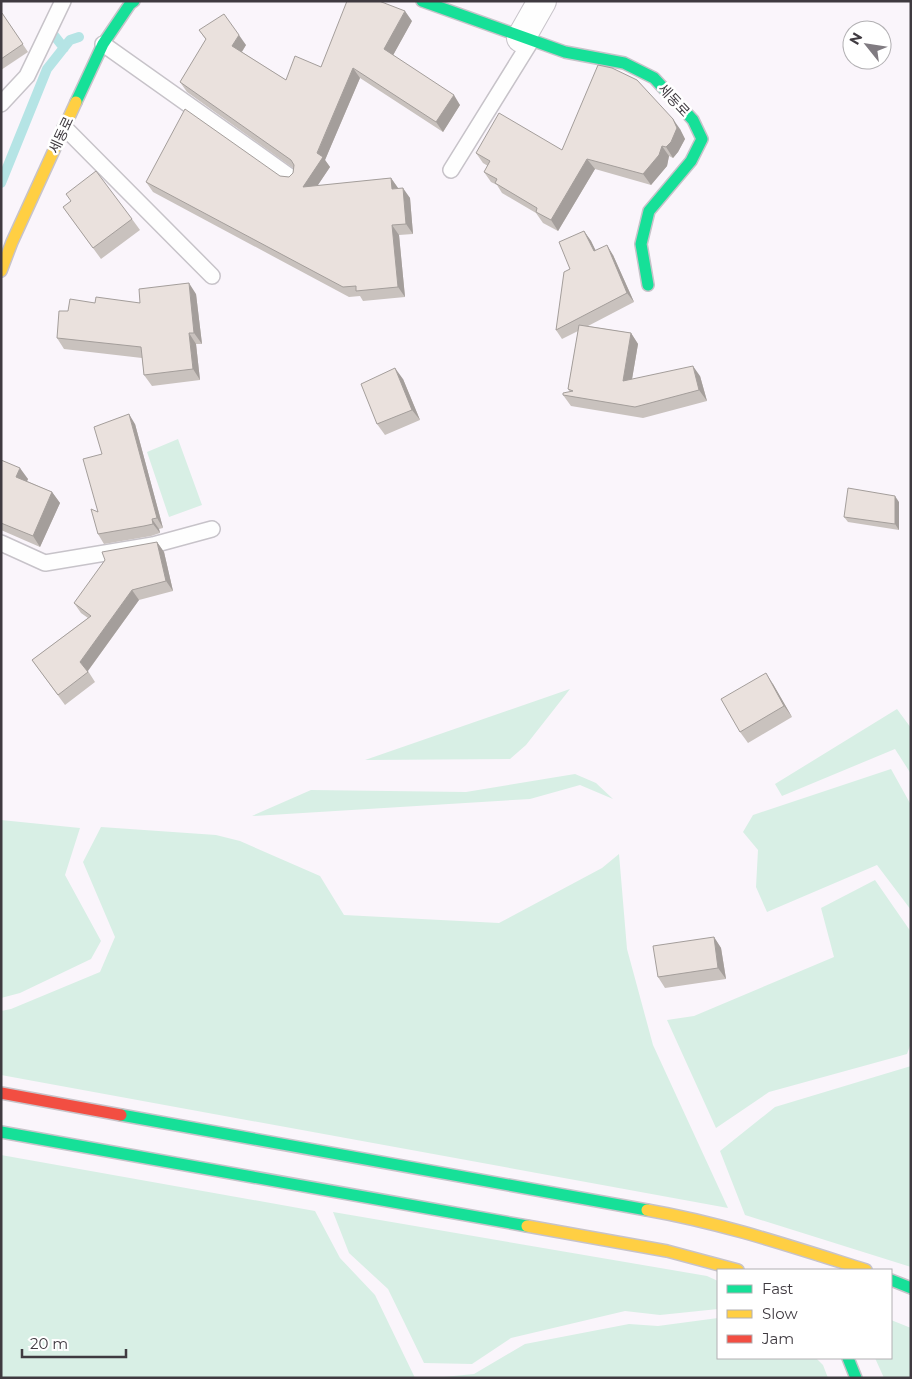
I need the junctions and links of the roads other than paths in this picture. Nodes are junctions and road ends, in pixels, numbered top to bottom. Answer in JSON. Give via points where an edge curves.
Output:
{"nodes":[{"id":1,"x":62,"y":1,"type":"edge"},
{"id":2,"x":422,"y":1,"type":"edge"},
{"id":3,"x":542,"y":1,"type":"edge"},
{"id":4,"x":132,"y":2,"type":"edge"},
{"id":5,"x":526,"y":39,"type":"junction"},
{"id":6,"x":103,"y":44,"type":"junction"},
{"id":7,"x":1,"y":104,"type":"edge"},
{"id":8,"x":65,"y":128,"type":"junction"},
{"id":9,"x":451,"y":170,"type":"dead end"},
{"id":10,"x":292,"y":178,"type":"edge"},
{"id":11,"x":7,"y":243,"type":"edge"},
{"id":12,"x":1,"y":271,"type":"edge"},
{"id":13,"x":212,"y":276,"type":"dead end"},
{"id":14,"x":648,"y":285,"type":"dead end"},
{"id":15,"x":212,"y":529,"type":"dead end"},
{"id":16,"x":1,"y":542,"type":"edge"},
{"id":17,"x":1,"y":1093,"type":"edge"},
{"id":18,"x":1,"y":1132,"type":"edge"},
{"id":19,"x":734,"y":1269,"type":"edge"},
{"id":20,"x":863,"y":1269,"type":"edge"},
{"id":21,"x":892,"y":1280,"type":"edge"},
{"id":22,"x":911,"y":1288,"type":"edge"},
{"id":23,"x":848,"y":1359,"type":"edge"},
{"id":24,"x":856,"y":1378,"type":"edge"}],
"edges":[{"from":1,"to":7,"type":"lane","via":[[27,76]]},
{"from":2,"to":5,"type":"main road","name":"세동로"},
{"from":3,"to":5,"type":"street"},
{"from":4,"to":6,"type":"main road","name":"세동로"},
{"from":5,"to":9,"type":"lane"},
{"from":5,"to":14,"type":"main road","name":"세동로","via":[[565,52],[624,63],[654,78],[693,120],[702,140],[691,161],[649,211],[641,244]]},
{"from":6,"to":8,"type":"main road","name":"세동로"},
{"from":6,"to":10,"type":"lane"},
{"from":8,"to":11,"type":"main road","name":"세동로"},
{"from":8,"to":13,"type":"lane"},
{"from":11,"to":12,"type":"main road","name":"세동로"},
{"from":15,"to":16,"type":"lane","via":[[153,545],[45,563]]},
{"from":17,"to":20,"type":"main road","via":[[692,1218]]},
{"from":18,"to":19,"type":"main road","via":[[667,1251]]},
{"from":21,"to":22,"type":"main road"},
{"from":23,"to":24,"type":"main road"}]}
